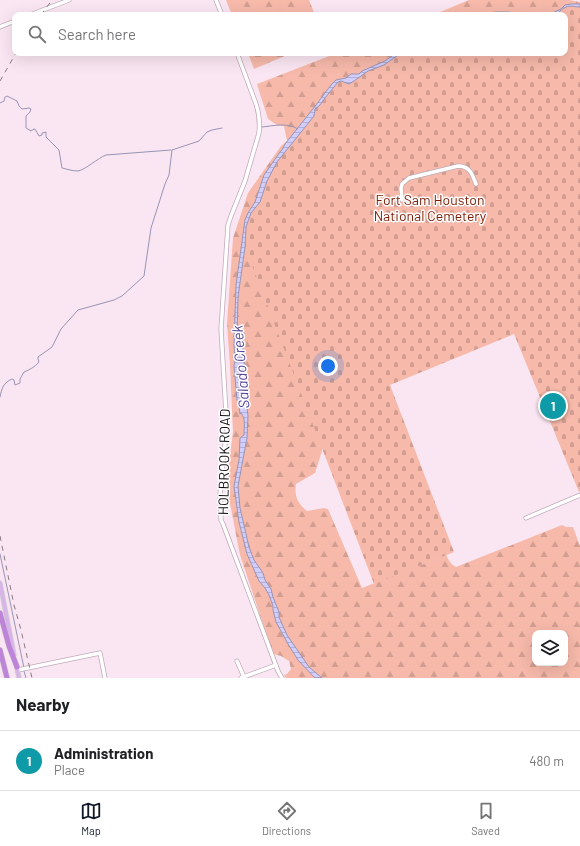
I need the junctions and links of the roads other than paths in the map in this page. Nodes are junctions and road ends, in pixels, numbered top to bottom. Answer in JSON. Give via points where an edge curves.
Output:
{"nodes":[{"id":1,"x":69,"y":0,"type":"edge"},
{"id":2,"x":216,"y":0,"type":"edge"},
{"id":3,"x":38,"y":12,"type":"edge"},
{"id":4,"x":221,"y":12,"type":"edge"},
{"id":5,"x":12,"y":22,"type":"edge"},
{"id":6,"x":0,"y":27,"type":"edge"},
{"id":7,"x":238,"y":56,"type":"edge"},
{"id":8,"x":476,"y":184,"type":"dead end"},
{"id":9,"x":402,"y":200,"type":"dead end"},
{"id":10,"x":580,"y":495,"type":"edge"},
{"id":11,"x":526,"y":518,"type":"dead end"},
{"id":12,"x":0,"y":583,"type":"edge"},
{"id":13,"x":0,"y":613,"type":"edge"},
{"id":14,"x":0,"y":650,"type":"edge"},
{"id":15,"x":237,"y":661,"type":"dead end"},
{"id":16,"x":276,"y":665,"type":"junction"},
{"id":17,"x":20,"y":668,"type":"junction"},
{"id":18,"x":7,"y":678,"type":"edge"},
{"id":19,"x":19,"y":678,"type":"edge"},
{"id":20,"x":105,"y":678,"type":"edge"},
{"id":21,"x":242,"y":678,"type":"edge"},
{"id":22,"x":282,"y":678,"type":"edge"}],
"edges":[{"from":1,"to":3,"type":"street"},
{"from":2,"to":4,"type":"street"},
{"from":5,"to":6,"type":"street"},
{"from":7,"to":16,"type":"street","name":"HOLBROOK ROAD","via":[[259,111],[260,126],[228,225],[221,328],[227,430],[220,507],[223,524]]},
{"from":8,"to":9,"type":"street","via":[[469,169],[458,166],[409,178],[402,184]]},
{"from":10,"to":11,"type":"street"},
{"from":12,"to":17,"type":"main road"},
{"from":13,"to":17,"type":"highway","via":[[9,646]]},
{"from":14,"to":18,"type":"highway"},
{"from":15,"to":21,"type":"street"},
{"from":16,"to":21,"type":"street"},
{"from":16,"to":22,"type":"street","name":"HOLBROOK ROAD"},
{"from":17,"to":19,"type":"main road"},
{"from":17,"to":20,"type":"street","via":[[100,653]]}]}
